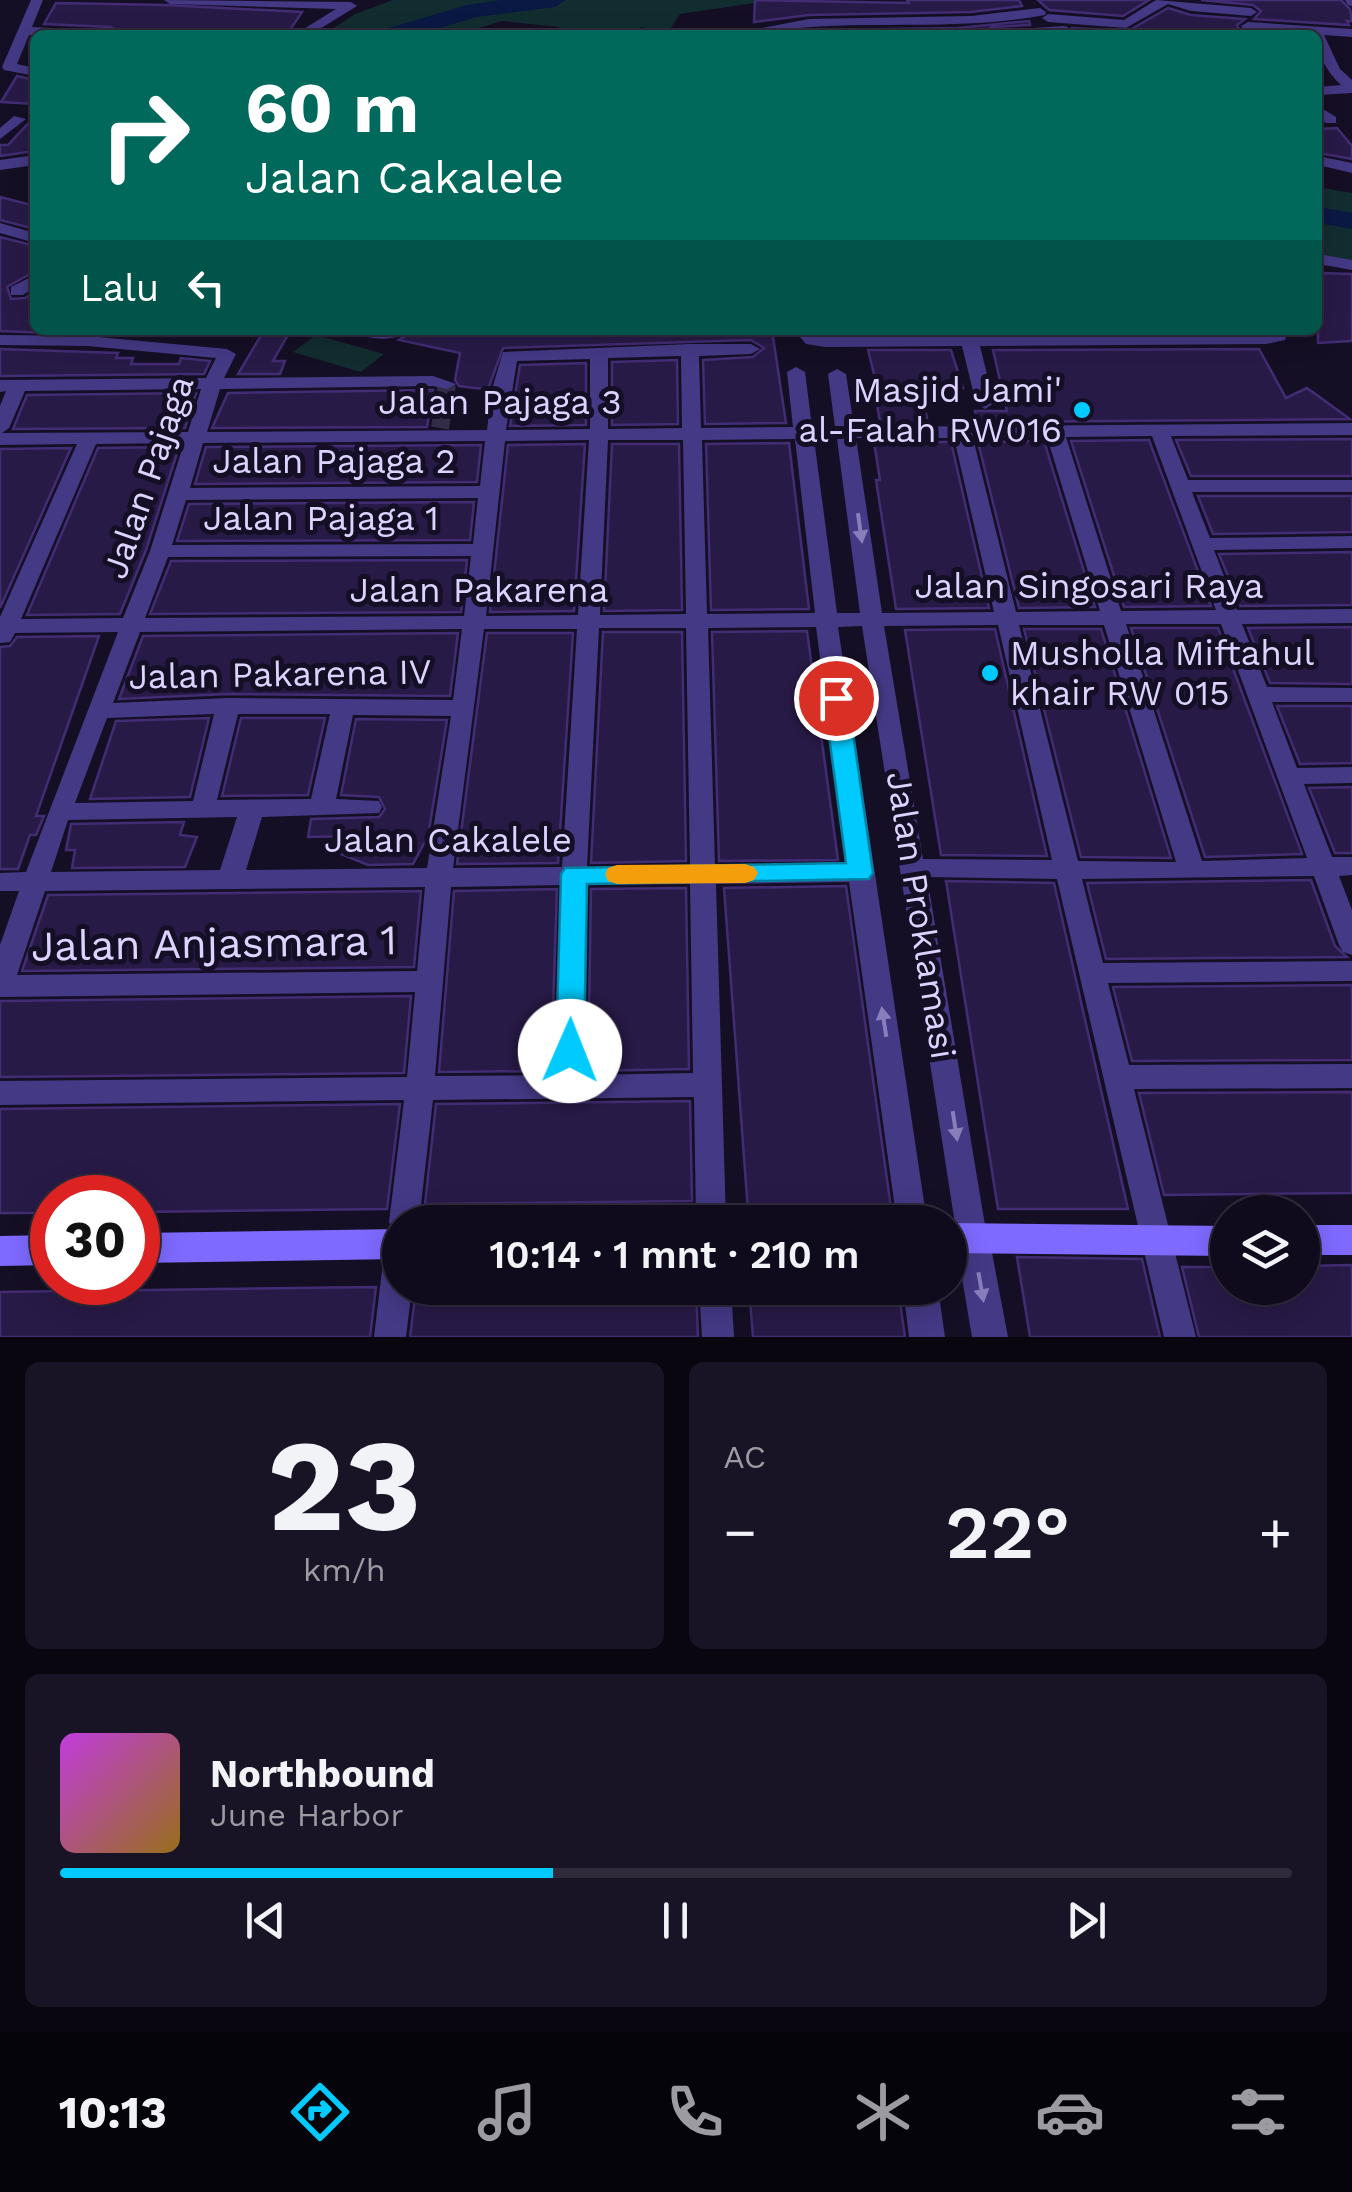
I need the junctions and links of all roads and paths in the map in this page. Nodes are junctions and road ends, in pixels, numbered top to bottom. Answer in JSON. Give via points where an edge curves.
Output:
{"nodes":[{"id":1,"x":37,"y":0,"type":"edge"},
{"id":2,"x":170,"y":0,"type":"edge"},
{"id":3,"x":1020,"y":0,"type":"edge"},
{"id":4,"x":938,"y":1,"type":"edge"},
{"id":5,"x":1173,"y":1,"type":"edge"},
{"id":6,"x":355,"y":3,"type":"edge"},
{"id":7,"x":879,"y":3,"type":"dead end"},
{"id":8,"x":1250,"y":13,"type":"edge"},
{"id":9,"x":1046,"y":17,"type":"junction"},
{"id":10,"x":946,"y":20,"type":"junction"},
{"id":11,"x":883,"y":21,"type":"junction"},
{"id":12,"x":309,"y":30,"type":"edge"},
{"id":13,"x":782,"y":30,"type":"edge"},
{"id":14,"x":1063,"y":30,"type":"edge"},
{"id":15,"x":1304,"y":30,"type":"edge"},
{"id":16,"x":26,"y":31,"type":"junction"},
{"id":17,"x":30,"y":31,"type":"edge"},
{"id":18,"x":1352,"y":33,"type":"edge"},
{"id":19,"x":1322,"y":34,"type":"edge"},
{"id":20,"x":1322,"y":44,"type":"edge"},
{"id":21,"x":1352,"y":66,"type":"edge"},
{"id":22,"x":30,"y":71,"type":"edge"},
{"id":23,"x":1337,"y":75,"type":"junction"},
{"id":24,"x":1352,"y":88,"type":"edge"},
{"id":25,"x":1322,"y":91,"type":"edge"},
{"id":26,"x":1322,"y":113,"type":"edge"},
{"id":27,"x":19,"y":119,"type":"dead end"},
{"id":28,"x":1330,"y":120,"type":"dead end"},
{"id":29,"x":0,"y":134,"type":"edge"},
{"id":30,"x":30,"y":161,"type":"edge"},
{"id":31,"x":1322,"y":162,"type":"edge"},
{"id":32,"x":0,"y":165,"type":"edge"},
{"id":33,"x":1352,"y":168,"type":"edge"},
{"id":34,"x":0,"y":228,"type":"edge"},
{"id":35,"x":30,"y":237,"type":"edge"},
{"id":36,"x":1322,"y":260,"type":"edge"},
{"id":37,"x":1352,"y":265,"type":"edge"},
{"id":38,"x":30,"y":283,"type":"edge"},
{"id":39,"x":17,"y":290,"type":"dead end"},
{"id":40,"x":808,"y":335,"type":"edge"},
{"id":41,"x":1278,"y":335,"type":"edge"},
{"id":42,"x":0,"y":340,"type":"edge"},
{"id":43,"x":970,"y":341,"type":"junction"},
{"id":44,"x":690,"y":349,"type":"junction"},
{"id":45,"x":751,"y":349,"type":"dead end"},
{"id":46,"x":599,"y":350,"type":"junction"},
{"id":47,"x":796,"y":372,"type":"dead end"},
{"id":48,"x":836,"y":374,"type":"dead end"},
{"id":49,"x":212,"y":384,"type":"junction"},
{"id":50,"x":447,"y":384,"type":"dead end"},
{"id":51,"x":9,"y":386,"type":"edge"},
{"id":52,"x":984,"y":403,"type":"dead end"},
{"id":53,"x":0,"y":428,"type":"edge"},
{"id":54,"x":1352,"y":429,"type":"edge"},
{"id":55,"x":1054,"y":430,"type":"junction"},
{"id":56,"x":1159,"y":430,"type":"junction"},
{"id":57,"x":804,"y":432,"type":"junction"},
{"id":58,"x":847,"y":432,"type":"junction"},
{"id":59,"x":962,"y":432,"type":"junction"},
{"id":60,"x":692,"y":433,"type":"junction"},
{"id":61,"x":600,"y":434,"type":"junction"},
{"id":62,"x":495,"y":435,"type":"junction"},
{"id":63,"x":196,"y":437,"type":"junction"},
{"id":64,"x":0,"y":439,"type":"edge"},
{"id":65,"x":89,"y":439,"type":"junction"},
{"id":66,"x":1178,"y":486,"type":"junction"},
{"id":67,"x":1352,"y":486,"type":"edge"},
{"id":68,"x":491,"y":492,"type":"junction"},
{"id":69,"x":178,"y":494,"type":"junction"},
{"id":70,"x":1352,"y":542,"type":"edge"},
{"id":71,"x":1199,"y":544,"type":"junction"},
{"id":72,"x":160,"y":550,"type":"junction"},
{"id":73,"x":482,"y":550,"type":"junction"},
{"id":74,"x":1352,"y":616,"type":"edge"},
{"id":75,"x":1115,"y":617,"type":"junction"},
{"id":76,"x":1007,"y":618,"type":"junction"},
{"id":77,"x":1226,"y":618,"type":"junction"},
{"id":78,"x":827,"y":619,"type":"junction"},
{"id":79,"x":872,"y":619,"type":"junction"},
{"id":80,"x":589,"y":622,"type":"junction"},
{"id":81,"x":696,"y":622,"type":"junction"},
{"id":82,"x":132,"y":624,"type":"junction"},
{"id":83,"x":472,"y":624,"type":"junction"},
{"id":84,"x":2,"y":631,"type":"edge"},
{"id":85,"x":1257,"y":694,"type":"junction"},
{"id":86,"x":1352,"y":695,"type":"edge"},
{"id":87,"x":228,"y":706,"type":"junction"},
{"id":88,"x":343,"y":706,"type":"junction"},
{"id":89,"x":464,"y":708,"type":"junction"},
{"id":90,"x":97,"y":711,"type":"junction"},
{"id":91,"x":1352,"y":775,"type":"edge"},
{"id":92,"x":1288,"y":776,"type":"junction"},
{"id":93,"x":370,"y":807,"type":"dead end"},
{"id":94,"x":203,"y":808,"type":"junction"},
{"id":95,"x":252,"y":808,"type":"junction"},
{"id":96,"x":322,"y":808,"type":"junction"},
{"id":97,"x":59,"y":812,"type":"junction"},
{"id":98,"x":1352,"y":866,"type":"edge"},
{"id":99,"x":1323,"y":867,"type":"junction"},
{"id":100,"x":914,"y":868,"type":"junction"},
{"id":101,"x":1066,"y":869,"type":"junction"},
{"id":102,"x":1192,"y":871,"type":"junction"},
{"id":103,"x":860,"y":873,"type":"junction"},
{"id":104,"x":574,"y":874,"type":"junction"},
{"id":105,"x":703,"y":874,"type":"junction"},
{"id":106,"x":438,"y":876,"type":"junction"},
{"id":107,"x":231,"y":877,"type":"junction"},
{"id":108,"x":37,"y":881,"type":"junction"},
{"id":109,"x":0,"y":882,"type":"edge"},
{"id":110,"x":1352,"y":945,"type":"edge"},
{"id":111,"x":1352,"y":971,"type":"edge"},
{"id":112,"x":1092,"y":973,"type":"junction"},
{"id":113,"x":429,"y":981,"type":"junction"},
{"id":114,"x":0,"y":985,"type":"edge"},
{"id":115,"x":1352,"y":1076,"type":"edge"},
{"id":116,"x":1118,"y":1077,"type":"junction"},
{"id":117,"x":706,"y":1085,"type":"junction"},
{"id":118,"x":569,"y":1086,"type":"junction"},
{"id":119,"x":420,"y":1090,"type":"junction"},
{"id":120,"x":0,"y":1093,"type":"edge"},
{"id":121,"x":406,"y":1205,"type":"edge"},
{"id":122,"x":710,"y":1205,"type":"edge"},
{"id":123,"x":909,"y":1205,"type":"edge"},
{"id":124,"x":957,"y":1205,"type":"edge"},
{"id":125,"x":967,"y":1238,"type":"edge"},
{"id":126,"x":1210,"y":1240,"type":"edge"},
{"id":127,"x":1320,"y":1240,"type":"edge"},
{"id":128,"x":1352,"y":1240,"type":"edge"},
{"id":129,"x":1157,"y":1241,"type":"junction"},
{"id":130,"x":382,"y":1244,"type":"edge"},
{"id":131,"x":160,"y":1248,"type":"edge"},
{"id":132,"x":30,"y":1250,"type":"edge"},
{"id":133,"x":0,"y":1251,"type":"edge"},
{"id":134,"x":967,"y":1258,"type":"edge"},
{"id":135,"x":394,"y":1305,"type":"edge"},
{"id":136,"x":715,"y":1305,"type":"edge"},
{"id":137,"x":923,"y":1305,"type":"edge"},
{"id":138,"x":390,"y":1337,"type":"edge"},
{"id":139,"x":718,"y":1337,"type":"edge"},
{"id":140,"x":927,"y":1337,"type":"edge"},
{"id":141,"x":990,"y":1337,"type":"edge"},
{"id":142,"x":1180,"y":1337,"type":"edge"}],
"edges":[{"from":1,"to":16,"type":"street"},
{"from":2,"to":6,"type":"street"},
{"from":3,"to":9,"type":"street"},
{"from":4,"to":10,"type":"street"},
{"from":5,"to":8,"type":"street"},
{"from":5,"to":9,"type":"street","via":[[1126,24]]},
{"from":6,"to":12,"type":"street"},
{"from":7,"to":11,"type":"street"},
{"from":8,"to":15,"type":"street"},
{"from":9,"to":10,"type":"street"},
{"from":9,"to":14,"type":"street"},
{"from":10,"to":11,"type":"street"},
{"from":11,"to":13,"type":"street","via":[[809,17]]},
{"from":16,"to":17,"type":"street"},
{"from":16,"to":22,"type":"street","via":[[9,67]]},
{"from":18,"to":19,"type":"street"},
{"from":20,"to":23,"type":"street"},
{"from":21,"to":23,"type":"street","via":[[1340,66]]},
{"from":23,"to":24,"type":"street"},
{"from":24,"to":25,"type":"street"},
{"from":26,"to":28,"type":"street"},
{"from":27,"to":29,"type":"street"},
{"from":30,"to":32,"type":"street"},
{"from":31,"to":33,"type":"street"},
{"from":34,"to":35,"type":"street"},
{"from":36,"to":37,"type":"street"},
{"from":38,"to":39,"type":"street"},
{"from":40,"to":43,"type":"street","via":[[826,342]]},
{"from":41,"to":43,"type":"street"},
{"from":42,"to":49,"type":"street","name":"Jalan Pajaga","via":[[225,352]]},
{"from":43,"to":52,"type":"street"},
{"from":44,"to":45,"type":"street"},
{"from":44,"to":46,"type":"street"},
{"from":44,"to":60,"type":"street"},
{"from":46,"to":61,"type":"street"},
{"from":46,"to":62,"type":"street","via":[[509,356]]},
{"from":47,"to":57,"type":"street","name":"Jalan Proklamasi"},
{"from":48,"to":58,"type":"street","name":"Jalan Proklamasi"},
{"from":49,"to":50,"type":"street"},
{"from":49,"to":51,"type":"street"},
{"from":49,"to":63,"type":"street","name":"Jalan Pajaga"},
{"from":51,"to":53,"type":"street"},
{"from":54,"to":56,"type":"street","name":"Jalan Pajaga 3"},
{"from":55,"to":56,"type":"street","name":"Jalan Pajaga 3"},
{"from":55,"to":59,"type":"street","name":"Jalan Pajaga 3"},
{"from":55,"to":75,"type":"street"},
{"from":56,"to":66,"type":"street"},
{"from":57,"to":58,"type":"street","name":"Jalan Pajaga 3"},
{"from":57,"to":60,"type":"street","name":"Jalan Pajaga 3"},
{"from":57,"to":78,"type":"street","name":"Jalan Proklamasi"},
{"from":58,"to":59,"type":"street","name":"Jalan Pajaga 3"},
{"from":58,"to":79,"type":"street","name":"Jalan Proklamasi","one_way":true},
{"from":59,"to":76,"type":"street"},
{"from":60,"to":61,"type":"street","name":"Jalan Pajaga 3"},
{"from":60,"to":81,"type":"street"},
{"from":61,"to":62,"type":"street","name":"Jalan Pajaga 3"},
{"from":61,"to":80,"type":"street"},
{"from":62,"to":63,"type":"street","name":"Jalan Pajaga 3"},
{"from":62,"to":68,"type":"street"},
{"from":63,"to":65,"type":"street","name":"Jalan Pajaga 3"},
{"from":63,"to":69,"type":"street","name":"Jalan Pajaga"},
{"from":64,"to":65,"type":"street","name":"Jalan Pajaga 3"},
{"from":65,"to":84,"type":"street"},
{"from":66,"to":67,"type":"street"},
{"from":66,"to":71,"type":"street"},
{"from":68,"to":69,"type":"street","name":"Jalan Pajaga 2"},
{"from":68,"to":73,"type":"street"},
{"from":69,"to":72,"type":"street","name":"Jalan Pajaga"},
{"from":70,"to":71,"type":"street"},
{"from":71,"to":77,"type":"street"},
{"from":72,"to":73,"type":"street","name":"Jalan Pajaga 1"},
{"from":72,"to":82,"type":"street","name":"Jalan Pajaga"},
{"from":73,"to":83,"type":"street"},
{"from":74,"to":77,"type":"street","name":"Jalan Singosari Raya"},
{"from":75,"to":76,"type":"street","name":"Jalan Singosari Raya"},
{"from":75,"to":77,"type":"street","name":"Jalan Singosari Raya"},
{"from":75,"to":102,"type":"street"},
{"from":76,"to":79,"type":"street","name":"Jalan Singosari Raya"},
{"from":76,"to":101,"type":"street"},
{"from":77,"to":85,"type":"street"},
{"from":78,"to":79,"type":"street","name":"Jalan Singosari Raya"},
{"from":78,"to":81,"type":"street","name":"Jalan Pakarena"},
{"from":78,"to":103,"type":"street","name":"Jalan Proklamasi"},
{"from":79,"to":100,"type":"street","name":"Jalan Proklamasi"},
{"from":80,"to":81,"type":"street","name":"Jalan Pakarena"},
{"from":80,"to":83,"type":"street","name":"Jalan Pakarena"},
{"from":80,"to":104,"type":"street"},
{"from":81,"to":105,"type":"street"},
{"from":82,"to":83,"type":"street","name":"Jalan Pakarena"},
{"from":82,"to":84,"type":"street","name":"Jalan Pakarena"},
{"from":82,"to":90,"type":"street","name":"Jalan Pajaga"},
{"from":83,"to":89,"type":"street"},
{"from":85,"to":86,"type":"street"},
{"from":85,"to":92,"type":"street"},
{"from":87,"to":88,"type":"street","name":"Jalan Pakarena IV"},
{"from":87,"to":90,"type":"street","name":"Jalan Pakarena IV"},
{"from":87,"to":94,"type":"street"},
{"from":88,"to":89,"type":"street","name":"Jalan Pakarena IV"},
{"from":88,"to":96,"type":"street"},
{"from":89,"to":106,"type":"street"},
{"from":90,"to":97,"type":"street","name":"Jalan Pajaga"},
{"from":91,"to":92,"type":"street"},
{"from":92,"to":99,"type":"street"},
{"from":93,"to":96,"type":"street"},
{"from":94,"to":95,"type":"street"},
{"from":94,"to":97,"type":"street"},
{"from":95,"to":96,"type":"street"},
{"from":95,"to":107,"type":"street"},
{"from":97,"to":108,"type":"street","name":"Jalan Pajaga"},
{"from":98,"to":99,"type":"street"},
{"from":99,"to":102,"type":"street"},
{"from":99,"to":110,"type":"street"},
{"from":100,"to":101,"type":"street"},
{"from":100,"to":124,"type":"street","name":"Jalan Proklamasi","one_way":true},
{"from":101,"to":102,"type":"street"},
{"from":101,"to":112,"type":"street"},
{"from":103,"to":105,"type":"street","name":"Jalan Cakalele"},
{"from":123,"to":103,"type":"street","name":"Jalan Proklamasi","one_way":true},
{"from":104,"to":105,"type":"street","name":"Jalan Cakalele"},
{"from":104,"to":106,"type":"street","name":"Jalan Cakalele"},
{"from":104,"to":118,"type":"street"},
{"from":105,"to":117,"type":"street"},
{"from":106,"to":107,"type":"street","name":"Jalan Cakalele"},
{"from":106,"to":113,"type":"street"},
{"from":107,"to":108,"type":"street","name":"Jalan Cakalele"},
{"from":108,"to":109,"type":"street","name":"Jalan Cakalele"},
{"from":108,"to":114,"type":"street","name":"Jalan Pajaga"},
{"from":111,"to":112,"type":"street"},
{"from":112,"to":116,"type":"street"},
{"from":113,"to":114,"type":"street","name":"Jalan Anjasmara 1"},
{"from":113,"to":119,"type":"street"},
{"from":115,"to":116,"type":"street"},
{"from":116,"to":129,"type":"street"},
{"from":117,"to":118,"type":"street"},
{"from":117,"to":122,"type":"street"},
{"from":118,"to":119,"type":"street"},
{"from":119,"to":120,"type":"street"},
{"from":119,"to":121,"type":"street"},
{"from":125,"to":129,"type":"main road"},
{"from":126,"to":129,"type":"main road"},
{"from":127,"to":128,"type":"main road"},
{"from":129,"to":142,"type":"street"},
{"from":130,"to":131,"type":"main road"},
{"from":132,"to":133,"type":"main road"},
{"from":134,"to":141,"type":"street","name":"Jalan Proklamasi","one_way":true},
{"from":135,"to":138,"type":"street"},
{"from":136,"to":139,"type":"street"},
{"from":137,"to":140,"type":"street"}]}
